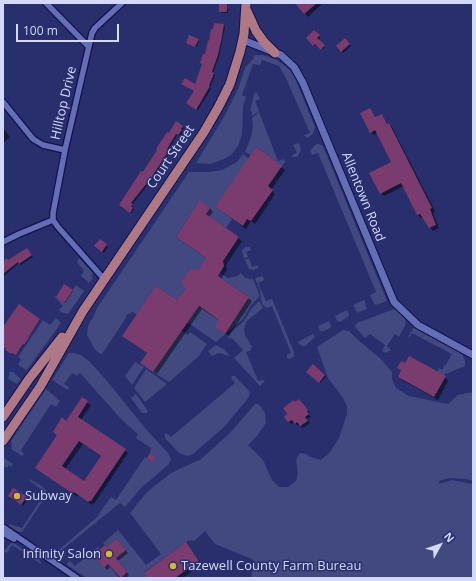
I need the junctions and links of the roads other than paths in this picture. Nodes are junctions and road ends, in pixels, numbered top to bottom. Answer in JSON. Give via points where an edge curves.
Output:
{"nodes":[{"id":1,"x":46,"y":3,"type":"edge"},
{"id":2,"x":122,"y":3,"type":"edge"},
{"id":3,"x":246,"y":5,"type":"edge"},
{"id":4,"x":243,"y":40,"type":"junction"},
{"id":5,"x":88,"y":46,"type":"junction"},
{"id":6,"x":275,"y":53,"type":"junction"},
{"id":7,"x":3,"y":102,"type":"edge"},
{"id":8,"x":65,"y":150,"type":"junction"},
{"id":9,"x":53,"y":220,"type":"junction"},
{"id":10,"x":3,"y":242,"type":"edge"},
{"id":11,"x":104,"y":279,"type":"junction"},
{"id":12,"x":83,"y":311,"type":"junction"},
{"id":13,"x":473,"y":356,"type":"edge"},
{"id":14,"x":3,"y":416,"type":"edge"},
{"id":15,"x":3,"y":441,"type":"edge"},
{"id":16,"x":3,"y":527,"type":"edge"},
{"id":17,"x":3,"y":533,"type":"edge"},
{"id":18,"x":34,"y":549,"type":"junction"},
{"id":19,"x":77,"y":578,"type":"edge"}],
"edges":[{"from":1,"to":5,"type":"street"},
{"from":2,"to":5,"type":"street","name":"Hilltop Drive","via":[[93,30]]},
{"from":3,"to":4,"type":"main road","name":"Court Street"},
{"from":3,"to":6,"type":"main road","via":[[256,32]]},
{"from":4,"to":6,"type":"street","name":"Allentown Road"},
{"from":4,"to":11,"type":"main road","name":"Court Street","via":[[230,84],[215,114]]},
{"from":5,"to":8,"type":"street","name":"Hilltop Drive"},
{"from":6,"to":13,"type":"street","name":"Allentown Road","via":[[294,67],[303,83],[394,302],[418,325]]},
{"from":7,"to":8,"type":"street","via":[[33,139],[43,145]]},
{"from":8,"to":9,"type":"street","name":"Hilltop Drive"},
{"from":9,"to":10,"type":"street"},
{"from":9,"to":11,"type":"street"},
{"from":11,"to":12,"type":"main road","name":"Court Street"},
{"from":12,"to":14,"type":"main road","name":"Court Street"},
{"from":12,"to":15,"type":"main road","name":"Court Street","via":[[40,387]]},
{"from":16,"to":18,"type":"street"},
{"from":17,"to":18,"type":"street"},
{"from":18,"to":19,"type":"street"}]}
